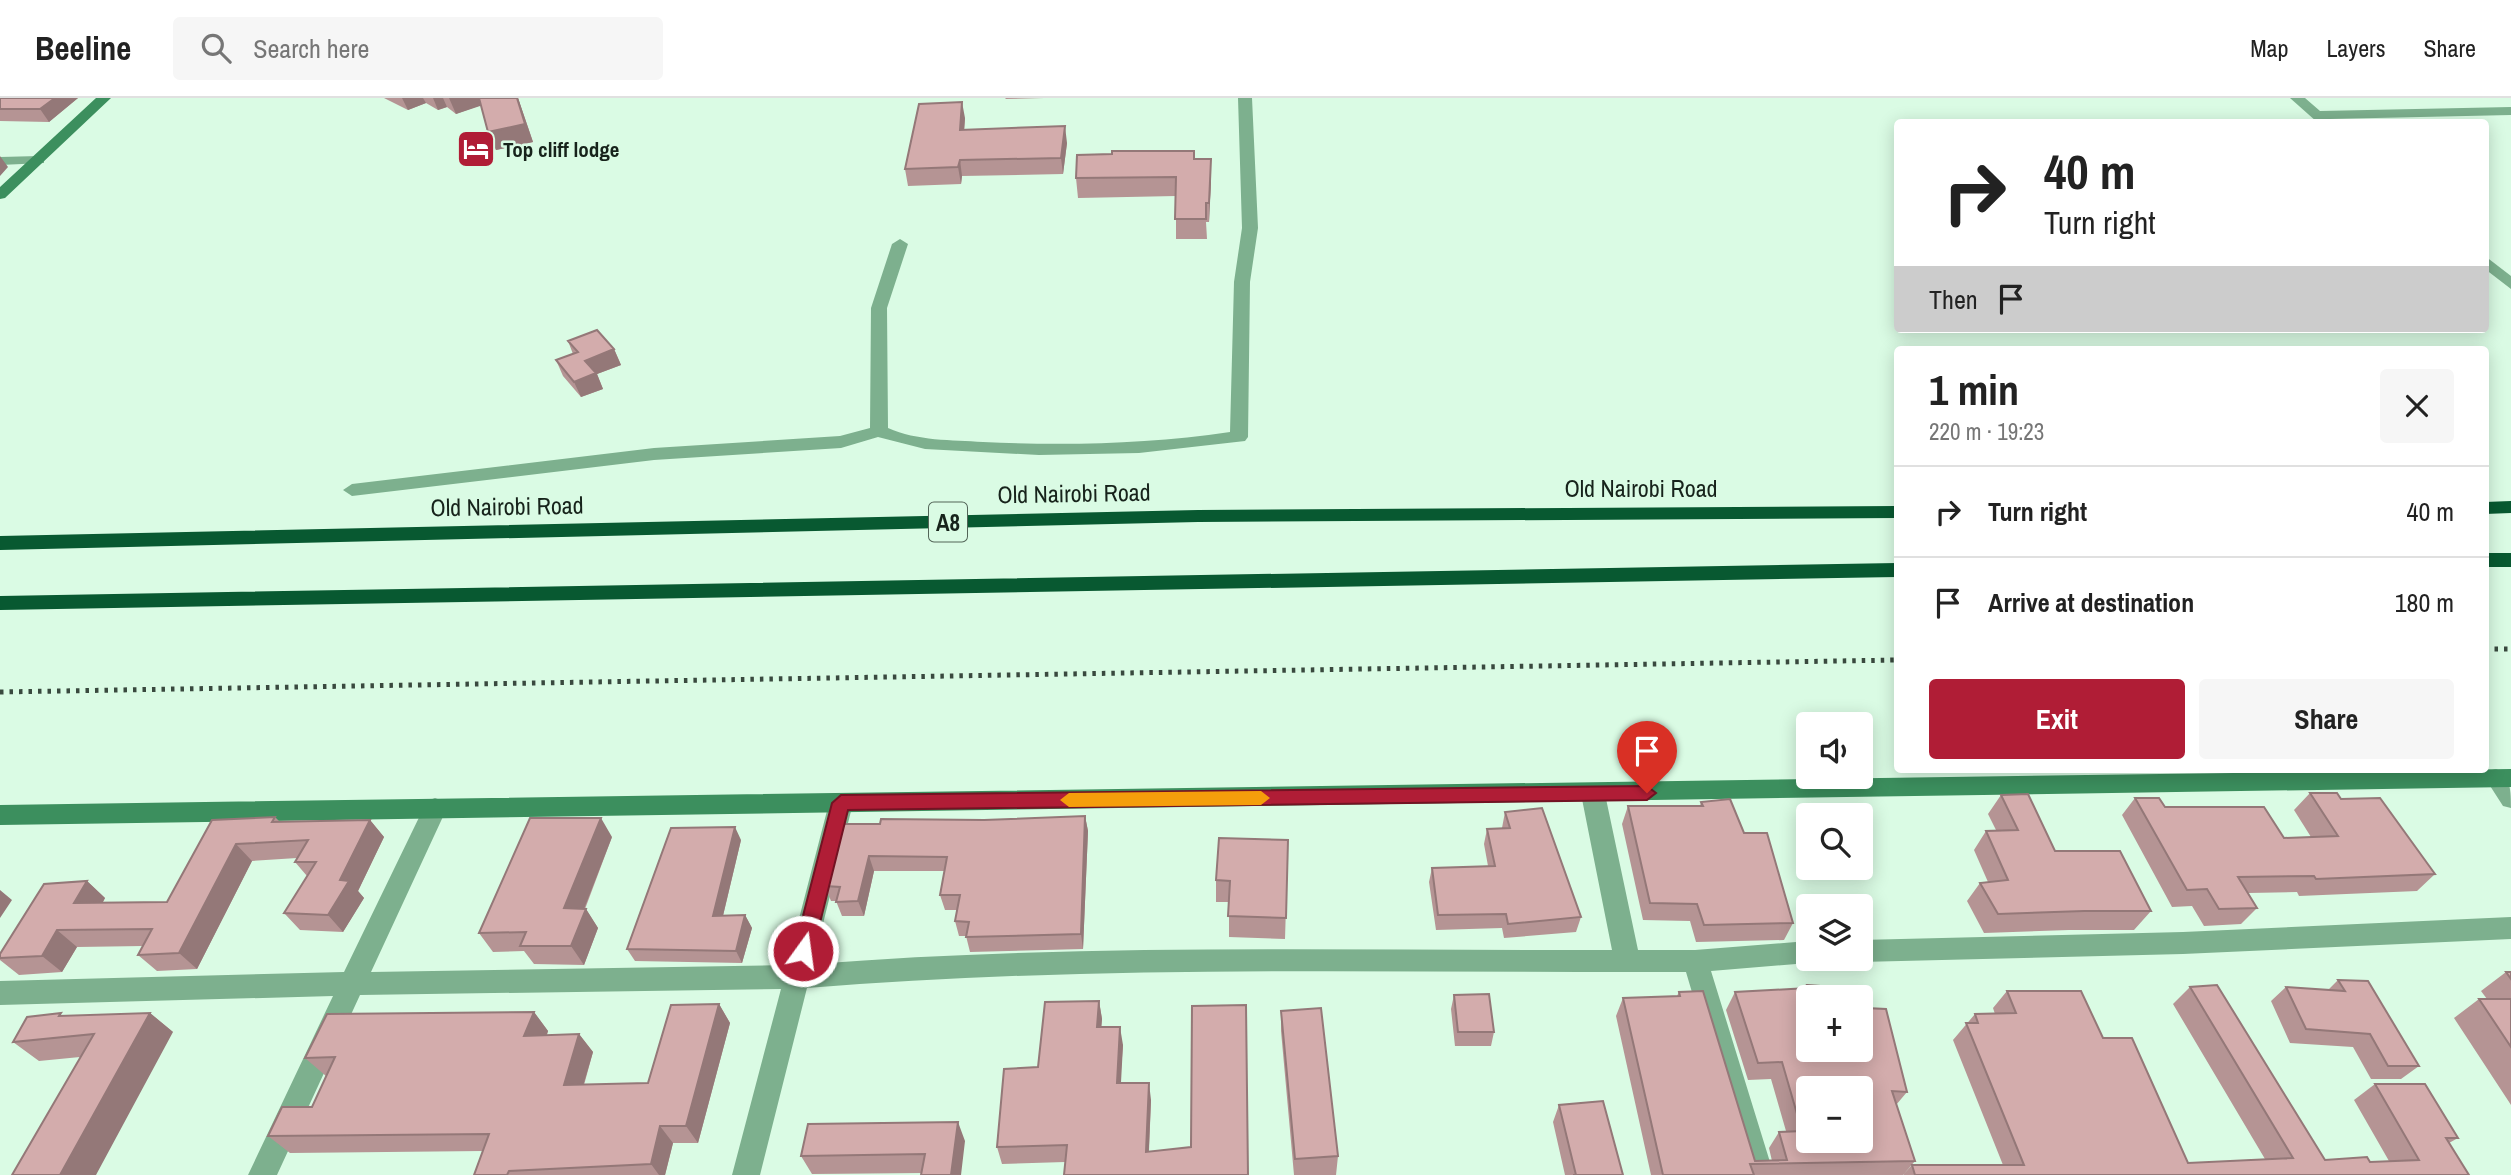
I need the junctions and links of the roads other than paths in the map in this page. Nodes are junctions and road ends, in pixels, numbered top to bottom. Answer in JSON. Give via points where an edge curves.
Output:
{"nodes":[{"id":1,"x":104,"y":98,"type":"edge"},
{"id":2,"x":1245,"y":98,"type":"edge"},
{"id":3,"x":2297,"y":98,"type":"edge"},
{"id":4,"x":2511,"y":111,"type":"edge"},
{"id":5,"x":2320,"y":119,"type":"edge"},
{"id":6,"x":40,"y":160,"type":"junction"},
{"id":7,"x":0,"y":161,"type":"edge"},
{"id":8,"x":0,"y":195,"type":"edge"},
{"id":9,"x":900,"y":244,"type":"dead end"},
{"id":10,"x":2489,"y":265,"type":"edge"},
{"id":11,"x":2511,"y":284,"type":"edge"},
{"id":12,"x":879,"y":431,"type":"junction"},
{"id":13,"x":352,"y":490,"type":"dead end"},
{"id":14,"x":2511,"y":507,"type":"edge"},
{"id":15,"x":2489,"y":508,"type":"edge"},
{"id":16,"x":1894,"y":512,"type":"edge"},
{"id":17,"x":0,"y":543,"type":"edge"},
{"id":18,"x":2489,"y":560,"type":"edge"},
{"id":19,"x":2511,"y":560,"type":"edge"},
{"id":20,"x":1894,"y":570,"type":"edge"},
{"id":21,"x":0,"y":603,"type":"edge"},
{"id":22,"x":2503,"y":778,"type":"edge"},
{"id":23,"x":1593,"y":794,"type":"junction"},
{"id":24,"x":2511,"y":799,"type":"edge"},
{"id":25,"x":841,"y":803,"type":"junction"},
{"id":26,"x":435,"y":808,"type":"junction"},
{"id":27,"x":0,"y":815,"type":"edge"},
{"id":28,"x":2511,"y":928,"type":"edge"},
{"id":29,"x":1873,"y":951,"type":"edge"},
{"id":30,"x":1796,"y":953,"type":"edge"},
{"id":31,"x":1627,"y":959,"type":"junction"},
{"id":32,"x":1695,"y":961,"type":"junction"},
{"id":33,"x":797,"y":977,"type":"junction"},
{"id":34,"x":349,"y":986,"type":"junction"},
{"id":35,"x":0,"y":993,"type":"edge"},
{"id":36,"x":262,"y":1175,"type":"edge"},
{"id":37,"x":746,"y":1175,"type":"edge"},
{"id":38,"x":1760,"y":1175,"type":"edge"}],
"edges":[{"from":1,"to":6,"type":"street"},
{"from":2,"to":12,"type":"street","via":[[1250,228],[1242,282],[1239,438],[1179,447],[1025,450],[900,442]]},
{"from":3,"to":5,"type":"street"},
{"from":4,"to":5,"type":"street"},
{"from":6,"to":7,"type":"street"},
{"from":6,"to":8,"type":"street"},
{"from":9,"to":12,"type":"street","via":[[879,308]]},
{"from":10,"to":11,"type":"street"},
{"from":12,"to":13,"type":"street","via":[[841,442],[654,454]]},
{"from":14,"to":15,"type":"highway"},
{"from":16,"to":17,"type":"highway","name":"Old Nairobi Road","number":"A8","via":[[1184,517]]},
{"from":18,"to":19,"type":"highway"},
{"from":20,"to":21,"type":"highway"},
{"from":22,"to":23,"type":"street"},
{"from":22,"to":24,"type":"street"},
{"from":23,"to":25,"type":"street"},
{"from":23,"to":31,"type":"street"},
{"from":25,"to":26,"type":"street"},
{"from":25,"to":33,"type":"street"},
{"from":26,"to":27,"type":"street"},
{"from":26,"to":34,"type":"street"},
{"from":28,"to":29,"type":"street"},
{"from":30,"to":32,"type":"street"},
{"from":31,"to":32,"type":"street"},
{"from":31,"to":33,"type":"street","via":[[1082,963],[923,967]]},
{"from":32,"to":38,"type":"street"},
{"from":33,"to":34,"type":"street"},
{"from":33,"to":37,"type":"street"},
{"from":34,"to":35,"type":"street"},
{"from":34,"to":36,"type":"street"}]}
